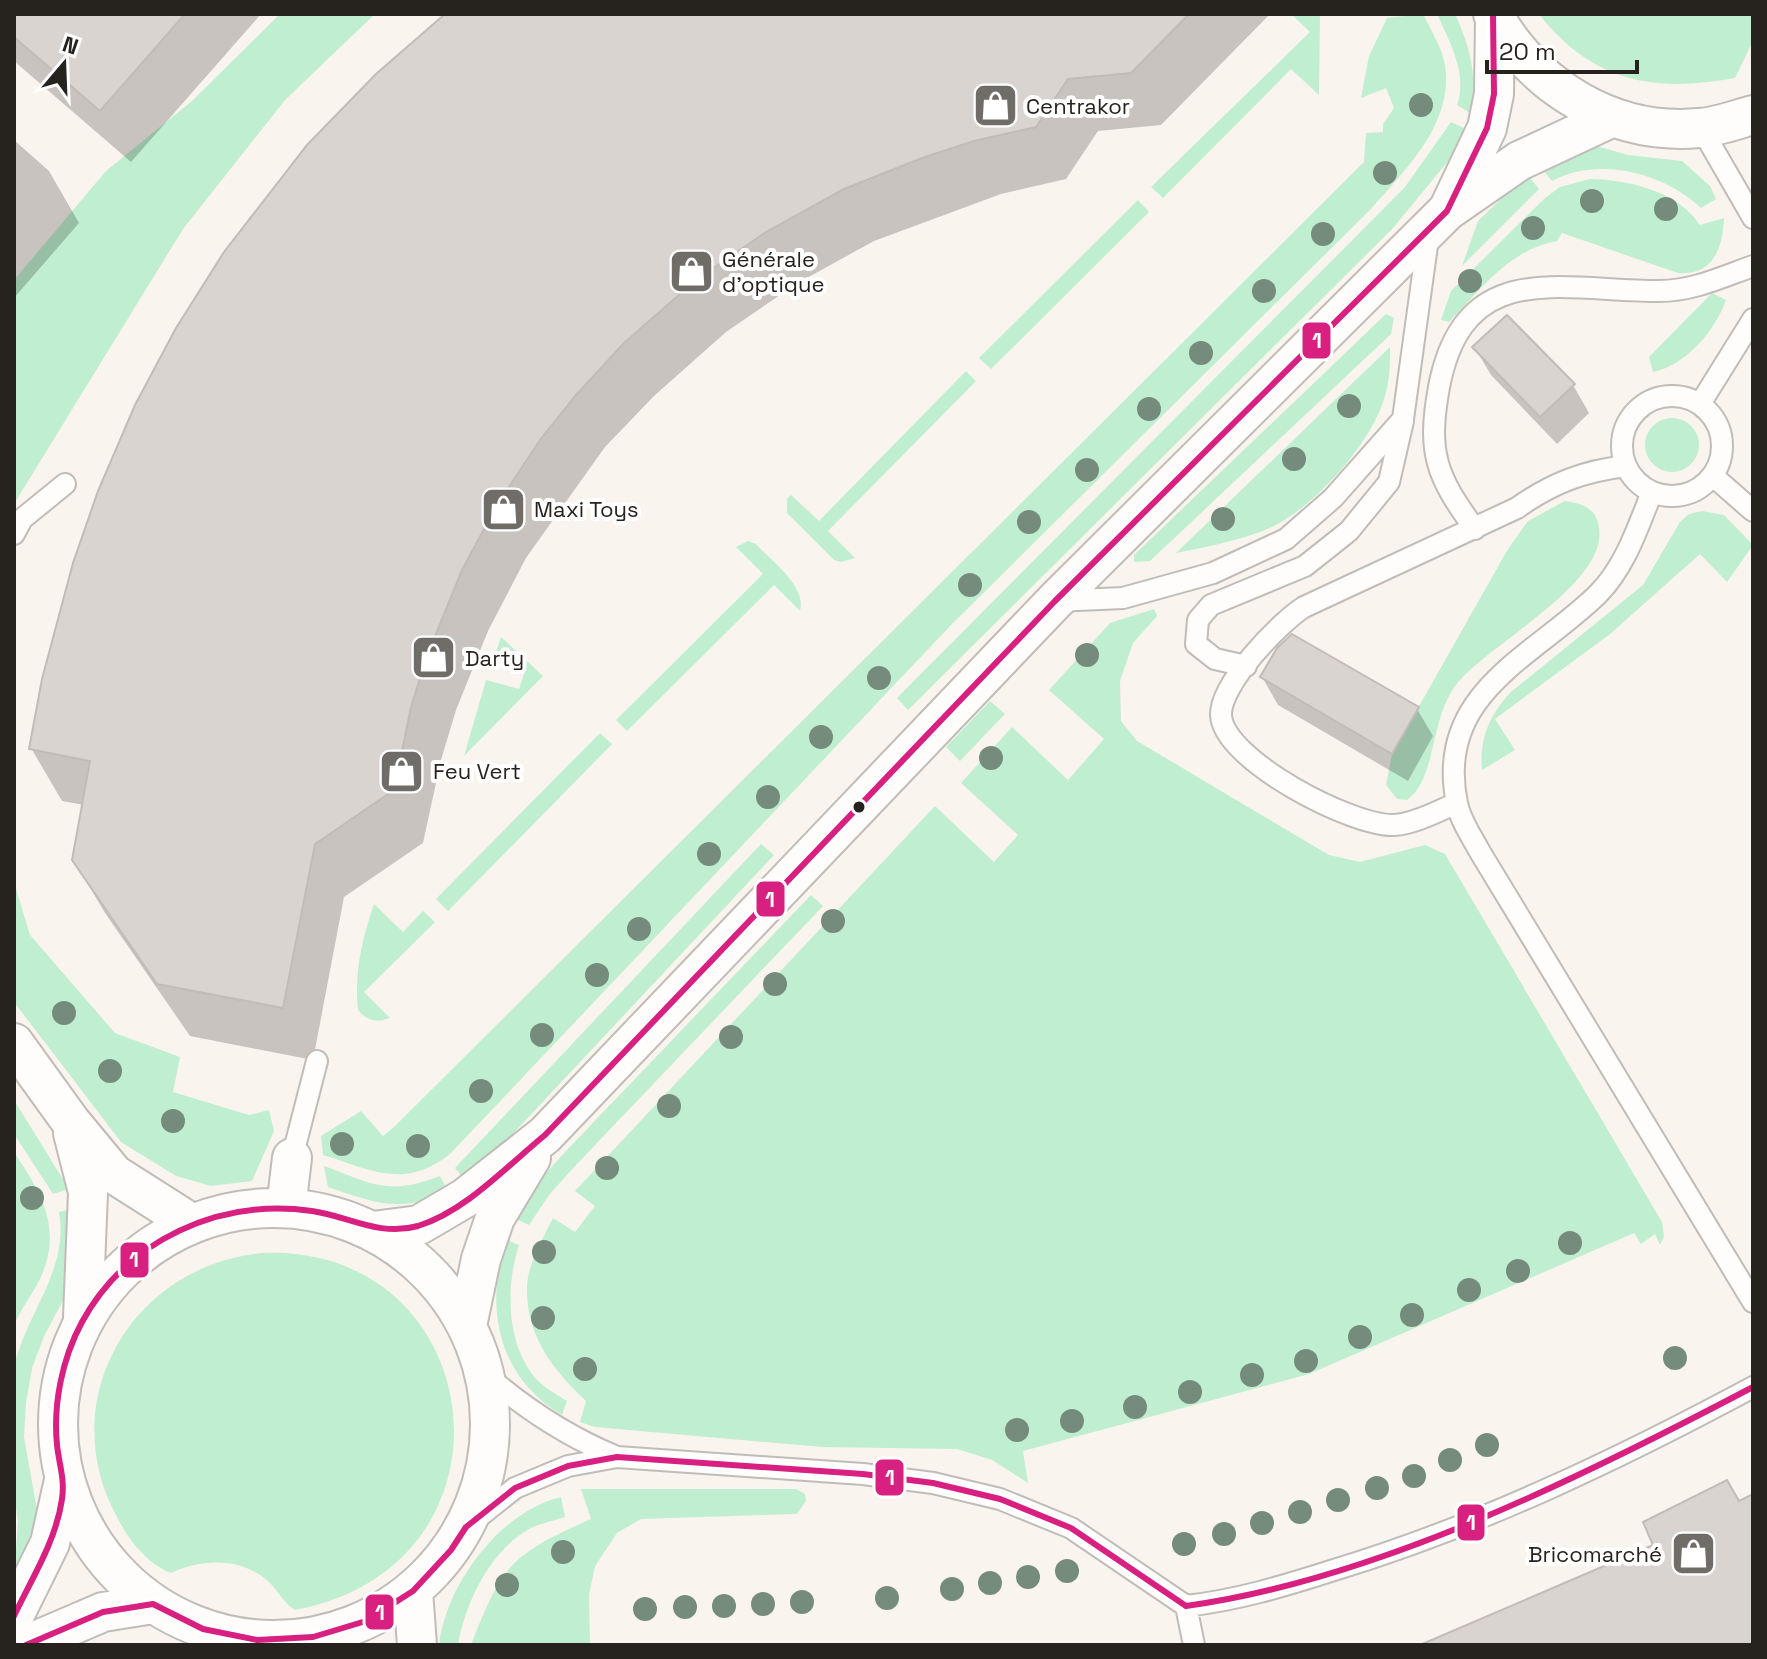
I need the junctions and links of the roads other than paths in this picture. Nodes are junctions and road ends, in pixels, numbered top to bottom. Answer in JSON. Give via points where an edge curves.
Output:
{"nodes":[{"id":1,"x":1494,"y":16,"type":"edge"},
{"id":2,"x":1753,"y":115,"type":"edge"},
{"id":3,"x":1613,"y":117,"type":"junction"},
{"id":4,"x":1701,"y":128,"type":"junction"},
{"id":5,"x":1753,"y":218,"type":"edge"},
{"id":6,"x":1438,"y":220,"type":"junction"},
{"id":7,"x":1753,"y":266,"type":"edge"},
{"id":8,"x":1753,"y":319,"type":"edge"},
{"id":9,"x":1700,"y":404,"type":"junction"},
{"id":10,"x":1403,"y":419,"type":"junction"},
{"id":11,"x":1626,"y":466,"type":"junction"},
{"id":12,"x":1713,"y":476,"type":"junction"},
{"id":13,"x":65,"y":484,"type":"dead end"},
{"id":14,"x":1652,"y":492,"type":"junction"},
{"id":15,"x":1753,"y":511,"type":"edge"},
{"id":16,"x":1475,"y":529,"type":"junction"},
{"id":17,"x":14,"y":534,"type":"edge"},
{"id":18,"x":1055,"y":601,"type":"junction"},
{"id":19,"x":1246,"y":666,"type":"junction"},
{"id":20,"x":1457,"y":803,"type":"junction"},
{"id":21,"x":14,"y":1043,"type":"edge"},
{"id":22,"x":317,"y":1061,"type":"dead end"},
{"id":23,"x":71,"y":1122,"type":"junction"},
{"id":24,"x":545,"y":1135,"type":"junction"},
{"id":25,"x":292,"y":1158,"type":"joint"},
{"id":26,"x":286,"y":1208,"type":"junction"},
{"id":27,"x":191,"y":1223,"type":"junction"},
{"id":28,"x":373,"y":1231,"type":"junction"},
{"id":29,"x":1753,"y":1302,"type":"edge"},
{"id":30,"x":83,"y":1320,"type":"junction"},
{"id":31,"x":467,"y":1326,"type":"junction"},
{"id":32,"x":484,"y":1373,"type":"junction"},
{"id":33,"x":1753,"y":1387,"type":"edge"},
{"id":34,"x":617,"y":1457,"type":"junction"},
{"id":35,"x":64,"y":1480,"type":"junction"},
{"id":36,"x":466,"y":1527,"type":"junction"},
{"id":37,"x":413,"y":1591,"type":"junction"},
{"id":38,"x":153,"y":1604,"type":"junction"},
{"id":39,"x":1186,"y":1606,"type":"junction"},
{"id":40,"x":14,"y":1616,"type":"edge"},
{"id":41,"x":318,"y":1641,"type":"edge"},
{"id":42,"x":26,"y":1645,"type":"edge"},
{"id":43,"x":417,"y":1645,"type":"edge"},
{"id":44,"x":1194,"y":1645,"type":"edge"}],
"edges":[{"from":1,"to":3,"type":"street","via":[[1525,61],[1565,95]]},
{"from":1,"to":6,"type":"street","via":[[1494,94],[1487,128]]},
{"from":2,"to":4,"type":"street"},
{"from":3,"to":4,"type":"street","via":[[1642,126]]},
{"from":3,"to":6,"type":"street","via":[[1519,161]]},
{"from":4,"to":5,"type":"lane"},
{"from":6,"to":10,"type":"lane"},
{"from":6,"to":18,"type":"street"},
{"from":7,"to":16,"type":"lane","via":[[1693,289],[1542,288],[1487,300],[1467,320],[1444,364],[1433,442],[1444,487]]},
{"from":8,"to":9,"type":"lane"},
{"from":9,"to":11,"type":"lane","via":[[1672,396],[1645,404],[1626,425]]},
{"from":9,"to":12,"type":"lane","via":[[1720,429],[1720,462]]},
{"from":10,"to":18,"type":"lane","via":[[1333,498],[1286,539],[1213,573],[1123,598]]},
{"from":10,"to":19,"type":"lane","via":[[1389,482],[1349,531],[1305,566],[1211,605],[1198,620],[1196,644],[1215,659]]},
{"from":11,"to":14,"type":"lane","via":[[1632,478]]},
{"from":11,"to":16,"type":"lane","via":[[1571,477]]},
{"from":12,"to":14,"type":"lane","via":[[1691,493],[1665,497]]},
{"from":12,"to":15,"type":"lane"},
{"from":13,"to":17,"type":"lane","via":[[22,519]]},
{"from":14,"to":20,"type":"lane","via":[[1608,583],[1499,675],[1467,714],[1456,752]]},
{"from":16,"to":19,"type":"lane","via":[[1304,607],[1282,621]]},
{"from":18,"to":24,"type":"street"},
{"from":19,"to":20,"type":"lane","via":[[1222,703],[1221,719],[1230,740],[1268,772],[1363,821],[1394,825]]},
{"from":20,"to":29,"type":"lane","via":[[1495,878]]},
{"from":21,"to":23,"type":"street"},
{"from":22,"to":25,"type":"lane"},
{"from":23,"to":27,"type":"street","via":[[114,1174]]},
{"from":23,"to":30,"type":"street","via":[[88,1192]]},
{"from":24,"to":28,"type":"street","via":[[465,1198],[419,1225]]},
{"from":24,"to":31,"type":"street","via":[[495,1218]]},
{"from":25,"to":26,"type":"street"},
{"from":26,"to":27,"type":"street","via":[[238,1211]]},
{"from":26,"to":28,"type":"street","via":[[345,1219]]},
{"from":27,"to":30,"type":"street","via":[[148,1247],[121,1271]]},
{"from":28,"to":31,"type":"street","via":[[442,1288]]},
{"from":30,"to":35,"type":"street","via":[[69,1349],[58,1404]]},
{"from":31,"to":32,"type":"street"},
{"from":32,"to":34,"type":"lane","via":[[521,1406],[571,1438]]},
{"from":32,"to":36,"type":"street","via":[[491,1425],[484,1477]]},
{"from":33,"to":39,"type":"lane","via":[[1588,1469],[1416,1545],[1236,1601]]},
{"from":34,"to":36,"type":"lane","via":[[568,1466],[515,1488]]},
{"from":34,"to":39,"type":"lane","via":[[863,1474],[1000,1499],[1071,1528]]},
{"from":35,"to":38,"type":"street","via":[[83,1529],[114,1570]]},
{"from":35,"to":40,"type":"street","via":[[50,1543]]},
{"from":36,"to":37,"type":"street"},
{"from":37,"to":41,"type":"street","via":[[366,1621]]},
{"from":37,"to":43,"type":"street"},
{"from":38,"to":41,"type":"street","via":[[177,1619],[229,1637]]},
{"from":38,"to":42,"type":"street","via":[[103,1612]]},
{"from":39,"to":44,"type":"lane"}]}
